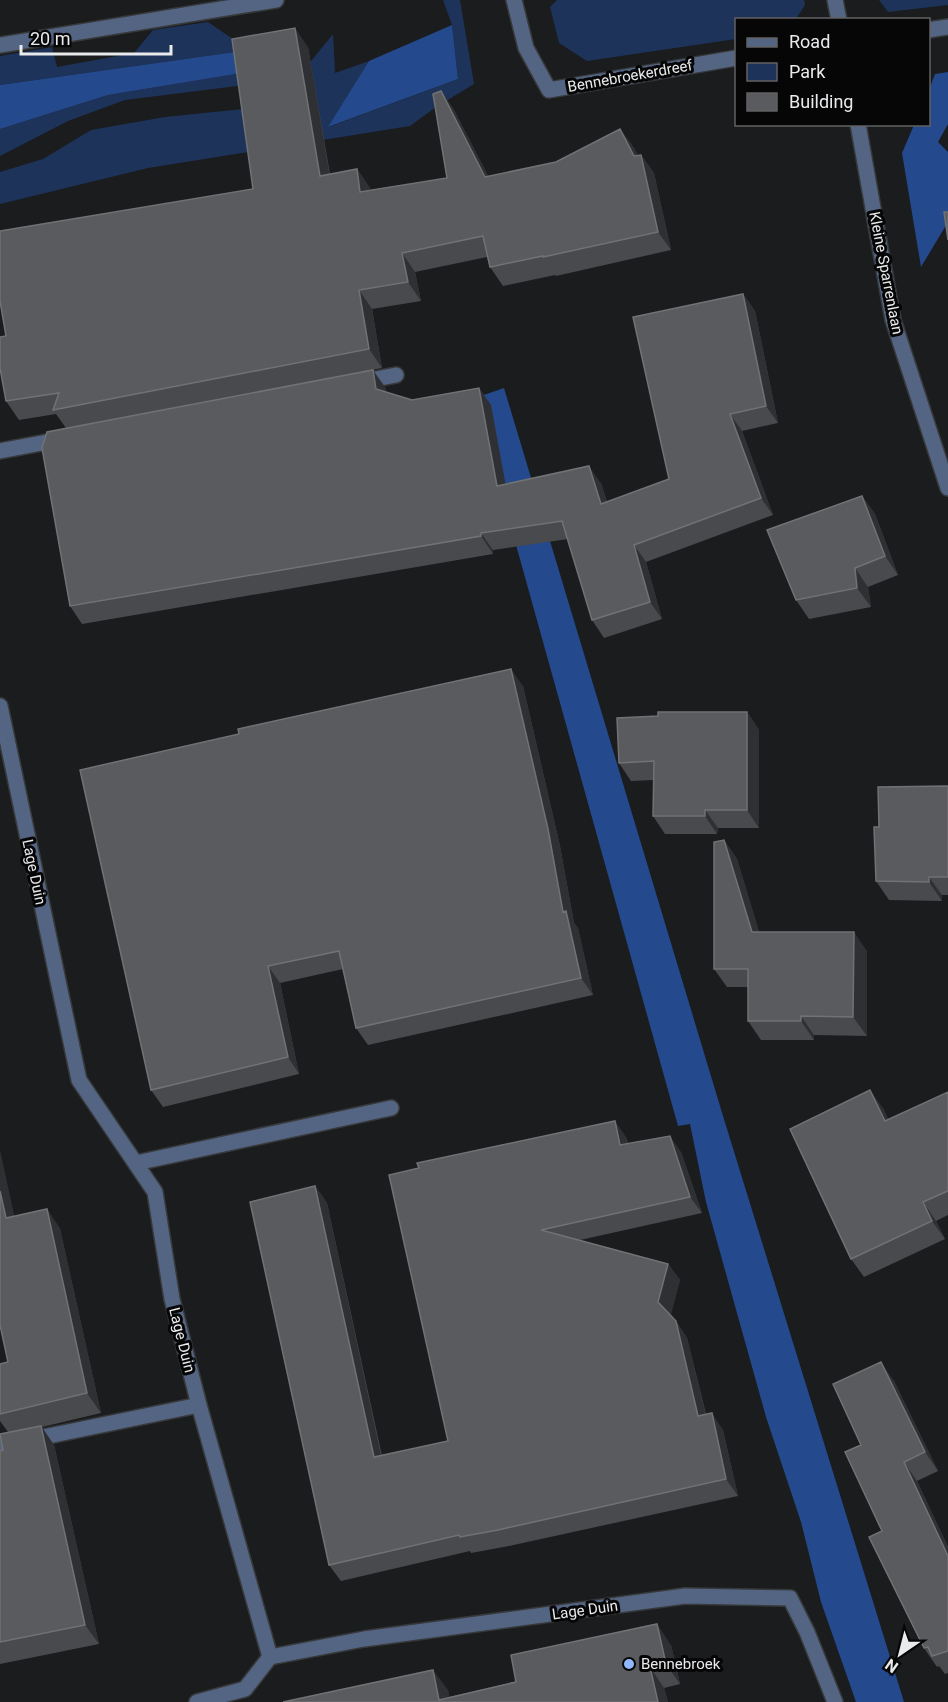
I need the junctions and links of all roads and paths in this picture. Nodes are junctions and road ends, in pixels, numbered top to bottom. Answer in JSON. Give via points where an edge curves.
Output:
{"nodes":[{"id":1,"x":276,"y":0,"type":"edge"},
{"id":2,"x":514,"y":0,"type":"edge"},
{"id":3,"x":835,"y":0,"type":"edge"},
{"id":4,"x":244,"y":2,"type":"edge"},
{"id":5,"x":839,"y":18,"type":"edge"},
{"id":6,"x":948,"y":27,"type":"edge"},
{"id":7,"x":930,"y":30,"type":"edge"},
{"id":8,"x":0,"y":45,"type":"edge"},
{"id":9,"x":735,"y":58,"type":"edge"},
{"id":10,"x":858,"y":126,"type":"edge"},
{"id":11,"x":396,"y":375,"type":"dead end"},
{"id":12,"x":350,"y":384,"type":"edge"},
{"id":13,"x":82,"y":436,"type":"edge"},
{"id":14,"x":0,"y":451,"type":"edge"},
{"id":15,"x":948,"y":488,"type":"edge"},
{"id":16,"x":0,"y":706,"type":"edge"},
{"id":17,"x":391,"y":1107,"type":"dead end"},
{"id":18,"x":136,"y":1163,"type":"junction"},
{"id":19,"x":199,"y":1405,"type":"junction"},
{"id":20,"x":0,"y":1446,"type":"edge"},
{"id":21,"x":270,"y":1657,"type":"junction"},
{"id":22,"x":196,"y":1702,"type":"edge"},
{"id":23,"x":835,"y":1702,"type":"edge"}],
"edges":[{"from":1,"to":4,"type":"street"},
{"from":2,"to":9,"type":"street","name":"Bennebroekerdreef","via":[[526,48],[549,90]]},
{"from":3,"to":5,"type":"street"},
{"from":4,"to":8,"type":"street"},
{"from":6,"to":7,"type":"street"},
{"from":10,"to":15,"type":"street","name":"Kleine Sparrenlaan","via":[[893,320]]},
{"from":11,"to":12,"type":"street"},
{"from":13,"to":14,"type":"street"},
{"from":16,"to":18,"type":"street","name":"Lage Duin","via":[[79,1080]]},
{"from":17,"to":18,"type":"street"},
{"from":18,"to":19,"type":"street","name":"Lage Duin","via":[[155,1192],[172,1299]]},
{"from":19,"to":20,"type":"street"},
{"from":19,"to":21,"type":"street","name":"Lage Duin"},
{"from":21,"to":22,"type":"street","via":[[245,1689]]},
{"from":21,"to":23,"type":"street","name":"Lage Duin","via":[[364,1640],[685,1596],[790,1598]]}]}
